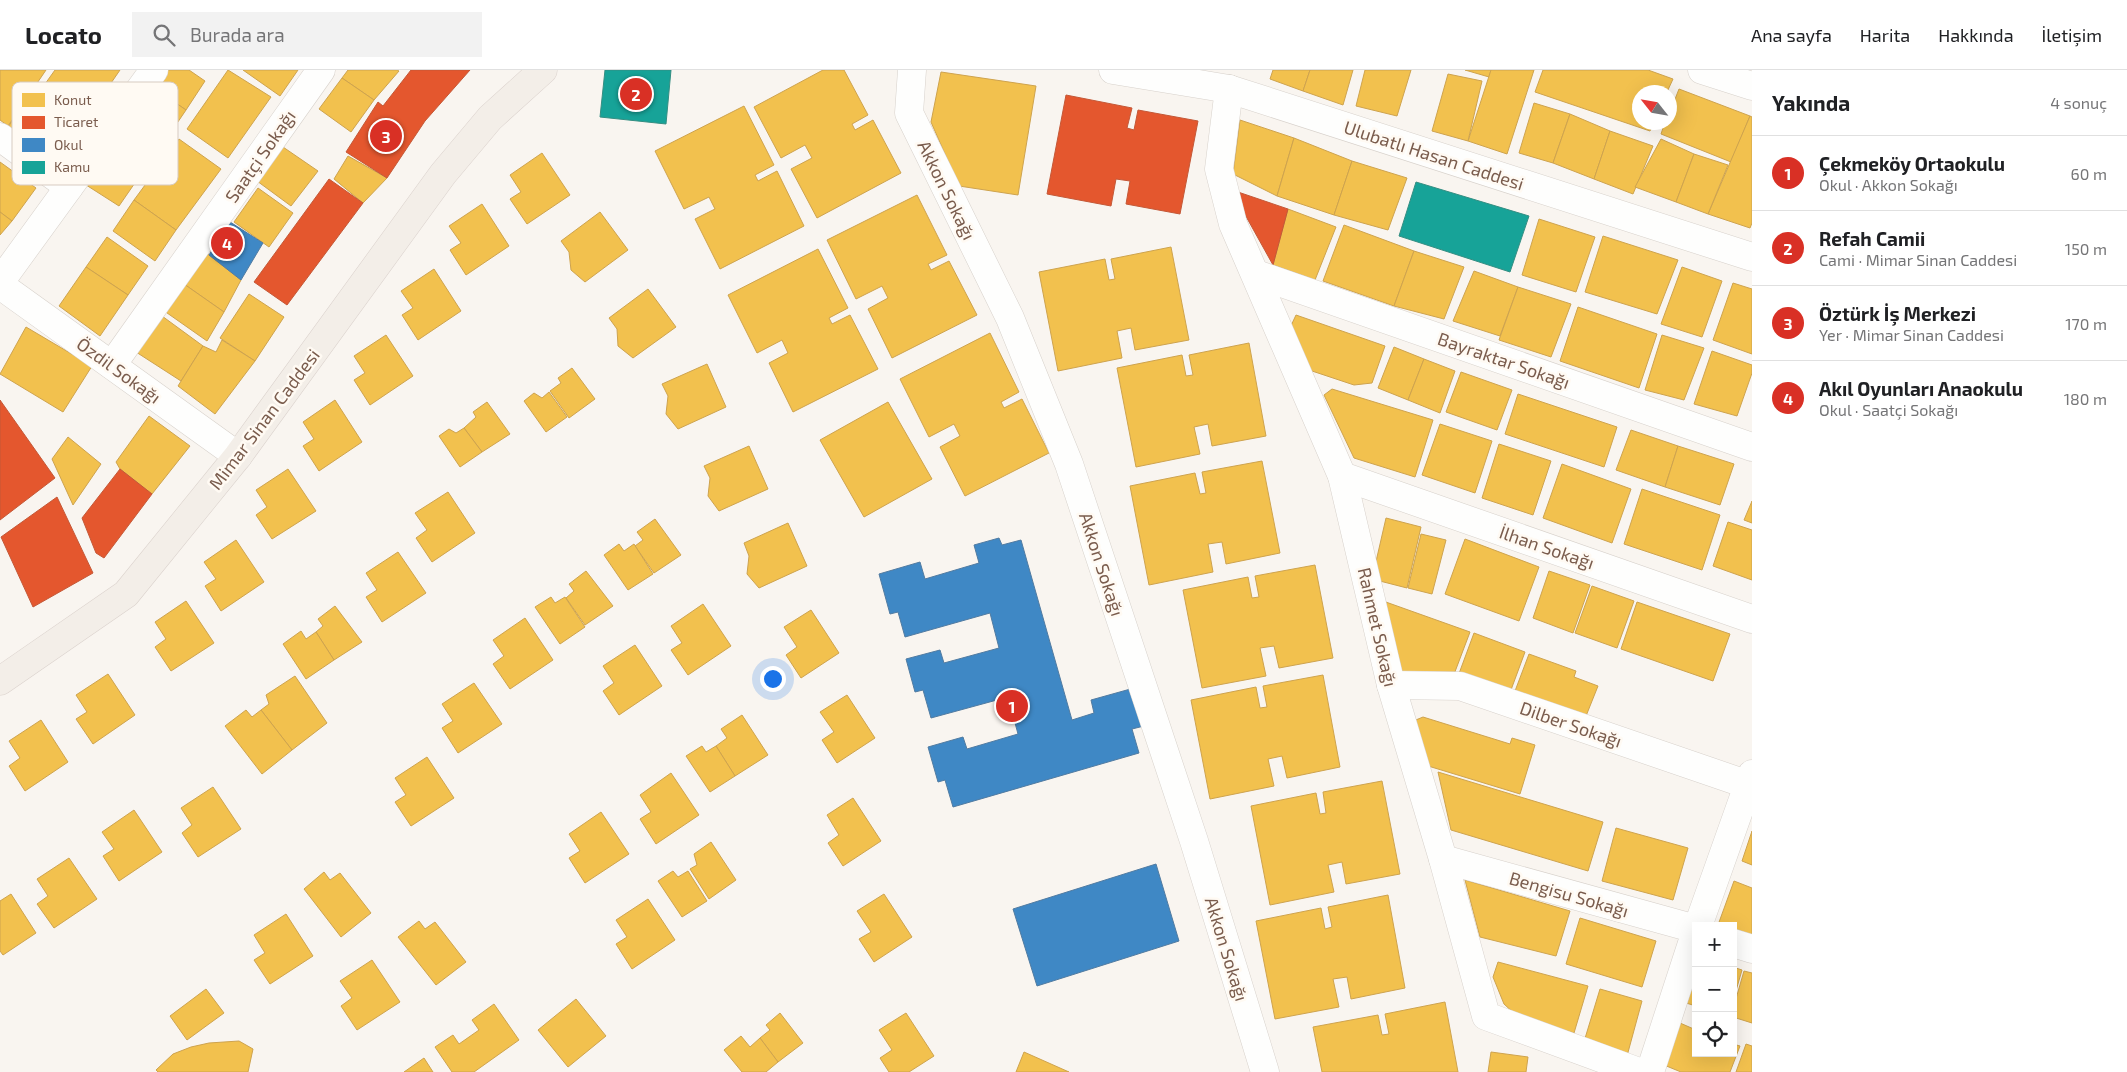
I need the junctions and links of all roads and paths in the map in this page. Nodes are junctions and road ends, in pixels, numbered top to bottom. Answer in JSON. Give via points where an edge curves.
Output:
{"nodes":[{"id":1,"x":154,"y":70,"type":"edge"},
{"id":2,"x":321,"y":70,"type":"edge"},
{"id":3,"x":513,"y":70,"type":"edge"},
{"id":4,"x":543,"y":70,"type":"edge"},
{"id":5,"x":912,"y":70,"type":"edge"},
{"id":6,"x":1113,"y":70,"type":"edge"},
{"id":7,"x":1702,"y":70,"type":"edge"},
{"id":8,"x":145,"y":82,"type":"edge"},
{"id":9,"x":1752,"y":86,"type":"edge"},
{"id":10,"x":1229,"y":89,"type":"junction"},
{"id":11,"x":490,"y":118,"type":"junction"},
{"id":12,"x":0,"y":137,"type":"edge"},
{"id":13,"x":12,"y":146,"type":"edge"},
{"id":14,"x":65,"y":185,"type":"edge"},
{"id":15,"x":71,"y":185,"type":"edge"},
{"id":16,"x":69,"y":188,"type":"junction"},
{"id":17,"x":1752,"y":257,"type":"edge"},
{"id":18,"x":1256,"y":274,"type":"junction"},
{"id":19,"x":0,"y":283,"type":"edge"},
{"id":20,"x":112,"y":365,"type":"junction"},
{"id":21,"x":1752,"y":446,"type":"edge"},
{"id":22,"x":238,"y":456,"type":"junction"},
{"id":23,"x":1342,"y":476,"type":"junction"},
{"id":24,"x":1752,"y":619,"type":"edge"},
{"id":25,"x":0,"y":682,"type":"edge"},
{"id":26,"x":1391,"y":685,"type":"junction"},
{"id":27,"x":1751,"y":781,"type":"edge"},
{"id":28,"x":1443,"y":859,"type":"junction"},
{"id":29,"x":1699,"y":922,"type":"edge"},
{"id":30,"x":1692,"y":929,"type":"edge"},
{"id":31,"x":1692,"y":942,"type":"edge"},
{"id":32,"x":1737,"y":944,"type":"edge"},
{"id":33,"x":1752,"y":949,"type":"edge"},
{"id":34,"x":1265,"y":1072,"type":"edge"},
{"id":35,"x":1639,"y":1072,"type":"edge"},
{"id":36,"x":1650,"y":1072,"type":"edge"}],
"edges":[{"from":1,"to":8,"type":"street"},
{"from":2,"to":20,"type":"street","name":"Saatçi Sokağı"},
{"from":3,"to":11,"type":"main road","name":"Mimar Sinan Caddesi"},
{"from":4,"to":11,"type":"main road","name":"Mimar Sinan Caddesi"},
{"from":5,"to":34,"type":"street","name":"Akkon Sokağı","via":[[909,113],[1010,318],[1069,464],[1194,841]]},
{"from":6,"to":10,"type":"street","name":"Ulubatlı Hasan Caddesi"},
{"from":7,"to":9,"type":"street"},
{"from":10,"to":17,"type":"street","name":"Ulubatlı Hasan Caddesi"},
{"from":10,"to":18,"type":"street","name":"Rahmet Sokağı","via":[[1219,169],[1233,224]]},
{"from":11,"to":22,"type":"main road","name":"Mimar Sinan Caddesi","via":[[443,174]]},
{"from":12,"to":13,"type":"street"},
{"from":14,"to":16,"type":"street"},
{"from":15,"to":16,"type":"street"},
{"from":16,"to":19,"type":"street"},
{"from":18,"to":21,"type":"street","name":"Bayraktar Sokağı"},
{"from":18,"to":23,"type":"street","name":"Rahmet Sokağı"},
{"from":19,"to":20,"type":"street","name":"Özdil Sokağı"},
{"from":20,"to":22,"type":"street","name":"Özdil Sokağı"},
{"from":22,"to":25,"type":"main road","name":"Mimar Sinan Caddesi","via":[[126,594]]},
{"from":23,"to":24,"type":"street","name":"İlhan Sokağı"},
{"from":23,"to":26,"type":"street","name":"Rahmet Sokağı"},
{"from":26,"to":27,"type":"street","name":"Dilber Sokağı","via":[[1460,686]]},
{"from":26,"to":28,"type":"street","name":"Rahmet Sokağı"},
{"from":27,"to":29,"type":"street"},
{"from":28,"to":30,"type":"street","name":"Bengisu Sokağı"},
{"from":28,"to":35,"type":"street","name":"Rahmet Sokağı","via":[[1486,1016]]},
{"from":31,"to":36,"type":"street"},
{"from":32,"to":33,"type":"street"}]}
